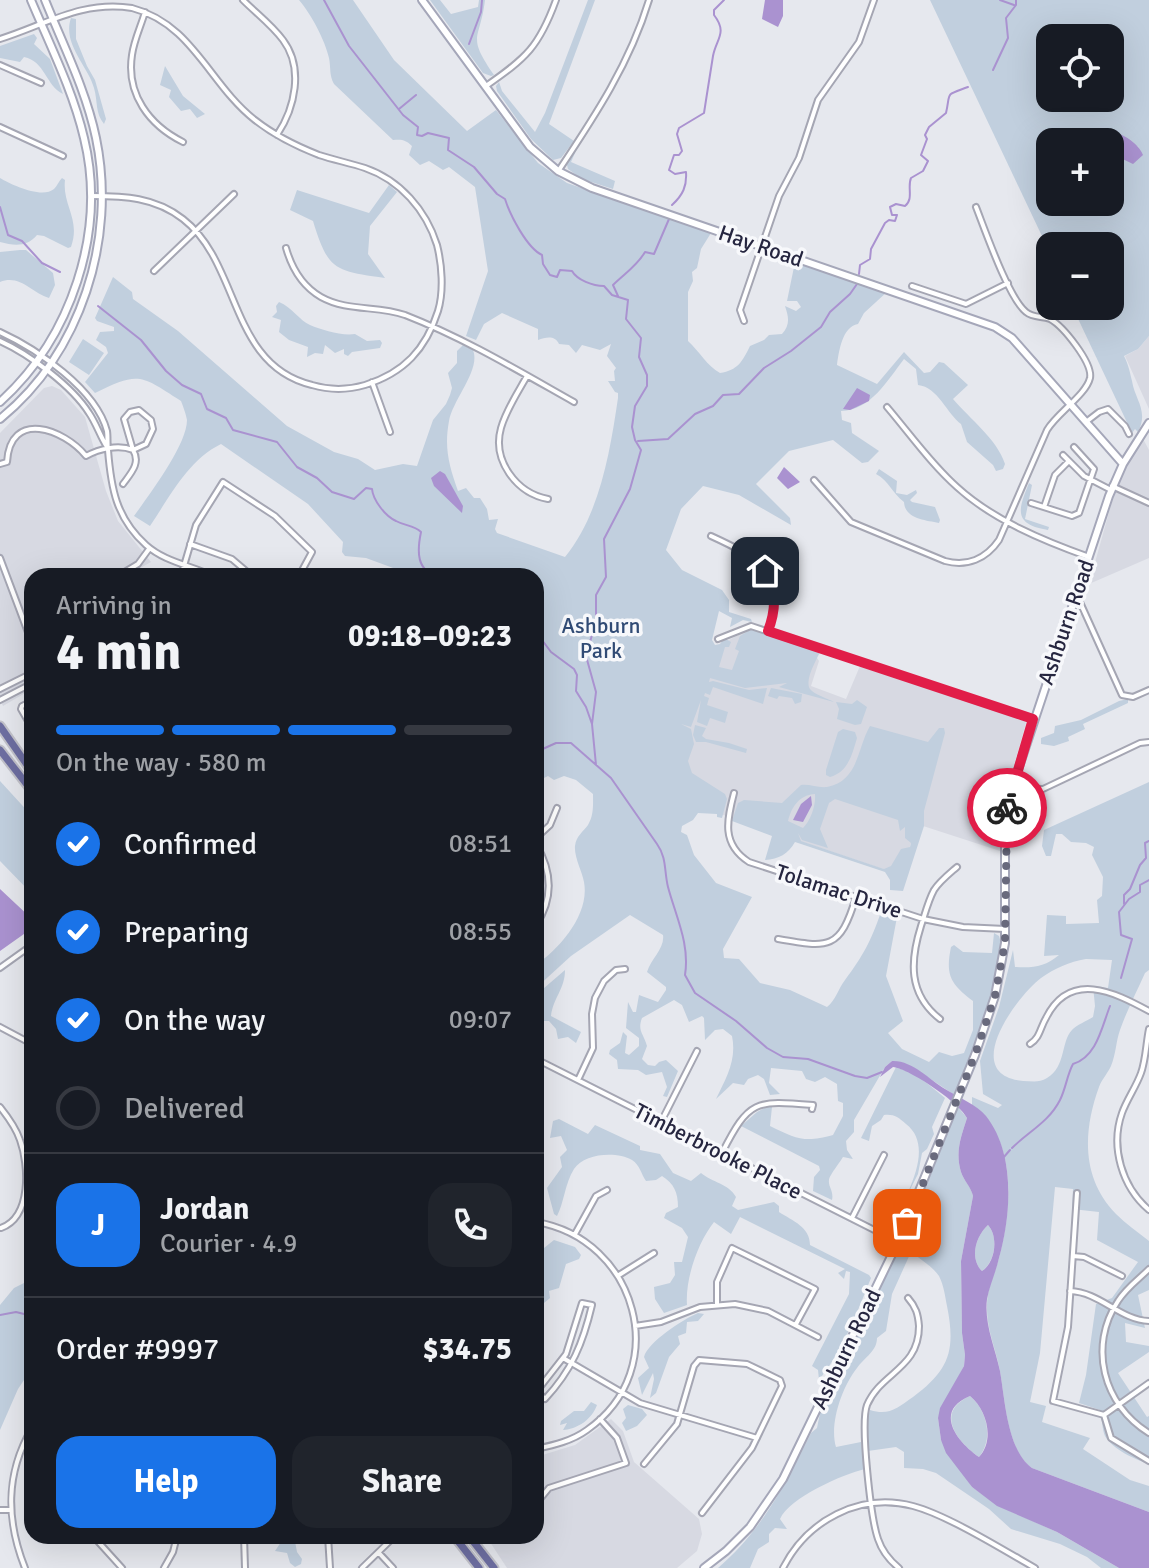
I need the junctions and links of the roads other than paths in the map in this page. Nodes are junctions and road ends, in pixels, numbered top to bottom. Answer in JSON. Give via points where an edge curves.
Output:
{"nodes":[{"id":1,"x":31,"y":0,"type":"edge"},
{"id":2,"x":45,"y":0,"type":"edge"},
{"id":3,"x":243,"y":0,"type":"edge"},
{"id":4,"x":422,"y":0,"type":"edge"},
{"id":5,"x":556,"y":0,"type":"edge"},
{"id":6,"x":649,"y":0,"type":"edge"},
{"id":7,"x":874,"y":0,"type":"edge"},
{"id":8,"x":145,"y":12,"type":"junction"},
{"id":9,"x":52,"y":17,"type":"junction"},
{"id":10,"x":40,"y":22,"type":"junction"},
{"id":11,"x":0,"y":39,"type":"edge"},
{"id":12,"x":0,"y":65,"type":"edge"},
{"id":13,"x":41,"y":83,"type":"dead end"},
{"id":14,"x":486,"y":86,"type":"junction"},
{"id":15,"x":0,"y":127,"type":"edge"},
{"id":16,"x":277,"y":135,"type":"junction"},
{"id":17,"x":183,"y":142,"type":"dead end"},
{"id":18,"x":63,"y":156,"type":"dead end"},
{"id":19,"x":558,"y":171,"type":"junction"},
{"id":20,"x":234,"y":194,"type":"dead end"},
{"id":21,"x":90,"y":196,"type":"junction"},
{"id":22,"x":102,"y":196,"type":"junction"},
{"id":23,"x":976,"y":207,"type":"dead end"},
{"id":24,"x":195,"y":230,"type":"junction"},
{"id":25,"x":762,"y":246,"type":"junction"},
{"id":26,"x":286,"y":248,"type":"dead end"},
{"id":27,"x":154,"y":271,"type":"dead end"},
{"id":28,"x":1008,"y":283,"type":"junction"},
{"id":29,"x":912,"y":286,"type":"dead end"},
{"id":30,"x":744,"y":321,"type":"dead end"},
{"id":31,"x":432,"y":327,"type":"junction"},
{"id":32,"x":0,"y":332,"type":"edge"},
{"id":33,"x":0,"y":341,"type":"edge"},
{"id":34,"x":40,"y":356,"type":"junction"},
{"id":35,"x":35,"y":363,"type":"junction"},
{"id":36,"x":51,"y":365,"type":"junction"},
{"id":37,"x":45,"y":372,"type":"junction"},
{"id":38,"x":527,"y":376,"type":"junction"},
{"id":39,"x":372,"y":382,"type":"junction"},
{"id":40,"x":0,"y":402,"type":"edge"},
{"id":41,"x":574,"y":402,"type":"dead end"},
{"id":42,"x":1070,"y":403,"type":"junction"},
{"id":43,"x":887,"y":407,"type":"dead end"},
{"id":44,"x":0,"y":419,"type":"edge"},
{"id":45,"x":1086,"y":422,"type":"junction"},
{"id":46,"x":1149,"y":423,"type":"edge"},
{"id":47,"x":390,"y":432,"type":"dead end"},
{"id":48,"x":1129,"y":434,"type":"dead end"},
{"id":49,"x":1074,"y":447,"type":"dead end"},
{"id":50,"x":108,"y":449,"type":"junction"},
{"id":51,"x":133,"y":450,"type":"junction"},
{"id":52,"x":1063,"y":455,"type":"dead end"},
{"id":53,"x":1069,"y":461,"type":"junction"},
{"id":54,"x":0,"y":464,"type":"edge"},
{"id":55,"x":1123,"y":464,"type":"junction"},
{"id":56,"x":814,"y":480,"type":"dead end"},
{"id":57,"x":1091,"y":480,"type":"junction"},
{"id":58,"x":123,"y":484,"type":"dead end"},
{"id":59,"x":1112,"y":488,"type":"junction"},
{"id":60,"x":548,"y":499,"type":"dead end"},
{"id":61,"x":1031,"y":503,"type":"dead end"},
{"id":62,"x":1149,"y":503,"type":"edge"},
{"id":63,"x":1044,"y":507,"type":"junction"},
{"id":64,"x":1008,"y":520,"type":"junction"},
{"id":65,"x":711,"y":536,"type":"dead end"},
{"id":66,"x":190,"y":544,"type":"junction"},
{"id":67,"x":150,"y":548,"type":"junction"},
{"id":68,"x":1089,"y":557,"type":"junction"},
{"id":69,"x":0,"y":558,"type":"edge"},
{"id":70,"x":184,"y":566,"type":"junction"},
{"id":71,"x":131,"y":568,"type":"edge"},
{"id":72,"x":190,"y":568,"type":"edge"},
{"id":73,"x":243,"y":568,"type":"edge"},
{"id":74,"x":303,"y":568,"type":"edge"},
{"id":75,"x":1075,"y":597,"type":"junction"},
{"id":76,"x":24,"y":622,"type":"edge"},
{"id":77,"x":768,"y":631,"type":"junction"},
{"id":78,"x":718,"y":639,"type":"dead end"},
{"id":79,"x":24,"y":679,"type":"edge"},
{"id":80,"x":24,"y":688,"type":"edge"},
{"id":81,"x":0,"y":689,"type":"edge"},
{"id":82,"x":1149,"y":690,"type":"edge"},
{"id":83,"x":0,"y":700,"type":"edge"},
{"id":84,"x":1033,"y":719,"type":"junction"},
{"id":85,"x":0,"y":726,"type":"edge"},
{"id":86,"x":1149,"y":742,"type":"edge"},
{"id":87,"x":0,"y":750,"type":"edge"},
{"id":88,"x":24,"y":760,"type":"edge"},
{"id":89,"x":24,"y":781,"type":"edge"},
{"id":90,"x":1012,"y":788,"type":"junction"},
{"id":91,"x":734,"y":793,"type":"dead end"},
{"id":92,"x":557,"y":808,"type":"dead end"},
{"id":93,"x":544,"y":831,"type":"edge"},
{"id":94,"x":544,"y":861,"type":"edge"},
{"id":95,"x":957,"y":867,"type":"dead end"},
{"id":96,"x":856,"y":897,"type":"junction"},
{"id":97,"x":544,"y":911,"type":"edge"},
{"id":98,"x":923,"y":919,"type":"junction"},
{"id":99,"x":1005,"y":929,"type":"junction"},
{"id":100,"x":778,"y":939,"type":"dead end"},
{"id":101,"x":24,"y":951,"type":"edge"},
{"id":102,"x":0,"y":968,"type":"edge"},
{"id":103,"x":625,"y":969,"type":"dead end"},
{"id":104,"x":1149,"y":1011,"type":"edge"},
{"id":105,"x":940,"y":1019,"type":"dead end"},
{"id":106,"x":0,"y":1027,"type":"edge"},
{"id":107,"x":1149,"y":1029,"type":"edge"},
{"id":108,"x":24,"y":1040,"type":"edge"},
{"id":109,"x":1030,"y":1044,"type":"dead end"},
{"id":110,"x":697,"y":1051,"type":"dead end"},
{"id":111,"x":544,"y":1063,"type":"edge"},
{"id":112,"x":578,"y":1080,"type":"junction"},
{"id":113,"x":0,"y":1107,"type":"edge"},
{"id":114,"x":812,"y":1109,"type":"dead end"},
{"id":115,"x":661,"y":1122,"type":"junction"},
{"id":116,"x":722,"y":1153,"type":"junction"},
{"id":117,"x":884,"y":1155,"type":"dead end"},
{"id":118,"x":24,"y":1162,"type":"edge"},
{"id":119,"x":24,"y":1185,"type":"edge"},
{"id":120,"x":607,"y":1190,"type":"dead end"},
{"id":121,"x":1077,"y":1193,"type":"dead end"},
{"id":122,"x":1149,"y":1210,"type":"edge"},
{"id":123,"x":852,"y":1218,"type":"junction"},
{"id":124,"x":544,"y":1224,"type":"edge"},
{"id":125,"x":1,"y":1228,"type":"edge"},
{"id":126,"x":575,"y":1234,"type":"junction"},
{"id":127,"x":898,"y":1242,"type":"junction"},
{"id":128,"x":654,"y":1253,"type":"dead end"},
{"id":129,"x":1073,"y":1256,"type":"junction"},
{"id":130,"x":1149,"y":1269,"type":"edge"},
{"id":131,"x":619,"y":1275,"type":"junction"},
{"id":132,"x":1122,"y":1276,"type":"dead end"},
{"id":133,"x":1070,"y":1291,"type":"junction"},
{"id":134,"x":908,"y":1298,"type":"dead end"},
{"id":135,"x":717,"y":1304,"type":"junction"},
{"id":136,"x":1114,"y":1308,"type":"junction"},
{"id":137,"x":1149,"y":1321,"type":"edge"},
{"id":138,"x":796,"y":1324,"type":"junction"},
{"id":139,"x":635,"y":1326,"type":"junction"},
{"id":140,"x":818,"y":1337,"type":"dead end"},
{"id":141,"x":563,"y":1358,"type":"junction"},
{"id":142,"x":573,"y":1364,"type":"junction"},
{"id":143,"x":544,"y":1382,"type":"edge"},
{"id":144,"x":1149,"y":1383,"type":"edge"},
{"id":145,"x":621,"y":1392,"type":"junction"},
{"id":146,"x":544,"y":1398,"type":"edge"},
{"id":147,"x":1118,"y":1405,"type":"junction"},
{"id":148,"x":680,"y":1415,"type":"junction"},
{"id":149,"x":1104,"y":1415,"type":"junction"},
{"id":150,"x":600,"y":1419,"type":"junction"},
{"id":151,"x":1149,"y":1433,"type":"edge"},
{"id":152,"x":757,"y":1438,"type":"junction"},
{"id":153,"x":24,"y":1444,"type":"edge"},
{"id":154,"x":544,"y":1447,"type":"edge"},
{"id":155,"x":1149,"y":1461,"type":"edge"},
{"id":156,"x":644,"y":1464,"type":"dead end"},
{"id":157,"x":544,"y":1494,"type":"edge"},
{"id":158,"x":873,"y":1504,"type":"junction"},
{"id":159,"x":0,"y":1510,"type":"edge"},
{"id":160,"x":10,"y":1510,"type":"junction"},
{"id":161,"x":702,"y":1513,"type":"dead end"},
{"id":162,"x":100,"y":1544,"type":"edge"},
{"id":163,"x":175,"y":1544,"type":"edge"},
{"id":164,"x":244,"y":1544,"type":"edge"},
{"id":165,"x":328,"y":1544,"type":"edge"},
{"id":166,"x":387,"y":1544,"type":"edge"},
{"id":167,"x":460,"y":1544,"type":"edge"},
{"id":168,"x":475,"y":1544,"type":"edge"},
{"id":169,"x":379,"y":1553,"type":"junction"},
{"id":170,"x":24,"y":1568,"type":"edge"},
{"id":171,"x":122,"y":1568,"type":"edge"},
{"id":172,"x":164,"y":1568,"type":"edge"},
{"id":173,"x":245,"y":1568,"type":"edge"},
{"id":174,"x":330,"y":1568,"type":"edge"},
{"id":175,"x":362,"y":1568,"type":"edge"},
{"id":176,"x":393,"y":1568,"type":"edge"},
{"id":177,"x":479,"y":1568,"type":"edge"},
{"id":178,"x":494,"y":1568,"type":"edge"},
{"id":179,"x":704,"y":1568,"type":"edge"},
{"id":180,"x":783,"y":1568,"type":"edge"},
{"id":181,"x":899,"y":1568,"type":"edge"},
{"id":182,"x":1035,"y":1568,"type":"edge"}],
"edges":[{"from":1,"to":10,"type":"main road"},
{"from":2,"to":9,"type":"main road"},
{"from":3,"to":16,"type":"street","via":[[283,40],[294,67],[294,96]]},
{"from":4,"to":14,"type":"main road","name":"Hay Road"},
{"from":5,"to":14,"type":"street","via":[[536,45]]},
{"from":6,"to":19,"type":"street","via":[[616,80]]},
{"from":7,"to":25,"type":"street","via":[[859,42],[818,100]]},
{"from":8,"to":9,"type":"street","via":[[114,4],[87,5]]},
{"from":8,"to":16,"type":"street","via":[[181,34],[230,98]]},
{"from":8,"to":17,"type":"street","via":[[132,54],[133,87],[147,114]]},
{"from":9,"to":10,"type":"street"},
{"from":9,"to":22,"type":"main road","via":[[92,123]]},
{"from":10,"to":11,"type":"street"},
{"from":10,"to":21,"type":"main road","via":[[81,125]]},
{"from":12,"to":13,"type":"street"},
{"from":14,"to":19,"type":"main road","name":"Hay Road","via":[[530,147]]},
{"from":15,"to":18,"type":"street"},
{"from":16,"to":31,"type":"street","via":[[375,172],[419,208],[440,262],[441,296]]},
{"from":19,"to":25,"type":"main road","name":"Hay Road","via":[[592,188]]},
{"from":20,"to":24,"type":"street"},
{"from":21,"to":22,"type":"street"},
{"from":21,"to":34,"type":"main road","via":[[77,281]]},
{"from":22,"to":24,"type":"street","via":[[156,203]]},
{"from":22,"to":36,"type":"main road","via":[[101,234],[89,283]]},
{"from":23,"to":28,"type":"street"},
{"from":24,"to":27,"type":"street"},
{"from":24,"to":39,"type":"street","via":[[214,257],[252,341],[275,367],[316,386]]},
{"from":25,"to":30,"type":"street","via":[[740,310]]},
{"from":25,"to":42,"type":"main road","name":"Hay Road","via":[[995,327],[1012,338]]},
{"from":26,"to":31,"type":"street","via":[[299,277],[322,298],[347,307],[392,311]]},
{"from":28,"to":29,"type":"street","via":[[966,304]]},
{"from":28,"to":42,"type":"street","via":[[1023,310],[1052,321],[1086,359],[1089,380]]},
{"from":31,"to":38,"type":"street"},
{"from":31,"to":39,"type":"street","via":[[410,361]]},
{"from":32,"to":34,"type":"street"},
{"from":33,"to":35,"type":"street"},
{"from":34,"to":35,"type":"main road"},
{"from":34,"to":36,"type":"street"},
{"from":35,"to":37,"type":"street"},
{"from":35,"to":40,"type":"main road"},
{"from":36,"to":37,"type":"main road"},
{"from":36,"to":50,"type":"street","via":[[93,404],[107,432]]},
{"from":37,"to":44,"type":"main road"},
{"from":37,"to":50,"type":"street","via":[[83,404]]},
{"from":38,"to":41,"type":"street"},
{"from":38,"to":60,"type":"street","via":[[504,420],[500,452],[519,485]]},
{"from":39,"to":47,"type":"street"},
{"from":42,"to":45,"type":"main road","name":"Hay Road"},
{"from":42,"to":64,"type":"street","via":[[1047,430]]},
{"from":43,"to":64,"type":"street","via":[[955,486]]},
{"from":45,"to":48,"type":"street","via":[[1108,409]]},
{"from":45,"to":55,"type":"main road","name":"Hay Road"},
{"from":46,"to":55,"type":"main road","name":"Ashburn Road"},
{"from":49,"to":57,"type":"street","via":[[1092,466]]},
{"from":50,"to":51,"type":"street"},
{"from":50,"to":54,"type":"street","via":[[86,456],[71,440],[34,428],[19,435],[7,462]]},
{"from":50,"to":67,"type":"street","via":[[115,500],[130,529]]},
{"from":51,"to":51,"type":"street","via":[[124,419],[139,410],[150,418],[153,429],[146,444]]},
{"from":51,"to":58,"type":"street","via":[[136,465]]},
{"from":52,"to":53,"type":"street"},
{"from":53,"to":57,"type":"street"},
{"from":53,"to":63,"type":"street","via":[[1055,475]]},
{"from":55,"to":59,"type":"main road","name":"Ashburn Road"},
{"from":56,"to":64,"type":"street","via":[[851,522],[952,563],[968,563],[988,553]]},
{"from":57,"to":59,"type":"street"},
{"from":57,"to":63,"type":"street","via":[[1077,515]]},
{"from":59,"to":62,"type":"street"},
{"from":59,"to":68,"type":"main road","name":"Ashburn Road"},
{"from":61,"to":63,"type":"street"},
{"from":64,"to":68,"type":"street"},
{"from":65,"to":77,"type":"street","via":[[747,553],[765,571],[775,603]]},
{"from":66,"to":70,"type":"street"},
{"from":66,"to":73,"type":"street"},
{"from":66,"to":74,"type":"street","via":[[223,482],[275,516],[312,552]]},
{"from":67,"to":70,"type":"street"},
{"from":67,"to":71,"type":"street"},
{"from":68,"to":75,"type":"main road","name":"Ashburn Road"},
{"from":69,"to":76,"type":"street"},
{"from":70,"to":72,"type":"street"},
{"from":75,"to":82,"type":"street","via":[[1122,695]]},
{"from":75,"to":84,"type":"main road","name":"Ashburn Road"},
{"from":77,"to":78,"type":"street","via":[[751,626]]},
{"from":77,"to":84,"type":"street"},
{"from":79,"to":81,"type":"street"},
{"from":80,"to":83,"type":"street"},
{"from":84,"to":90,"type":"main road","name":"Ashburn Road"},
{"from":85,"to":88,"type":"main road"},
{"from":86,"to":90,"type":"street","via":[[1043,789]]},
{"from":87,"to":89,"type":"main road"},
{"from":90,"to":99,"type":"main road","name":"Ashburn Road","via":[[1005,830]]},
{"from":91,"to":96,"type":"street","name":"Tolamac Drive","via":[[727,834],[742,858]]},
{"from":92,"to":93,"type":"street"},
{"from":94,"to":97,"type":"street","via":[[550,882]]},
{"from":95,"to":98,"type":"street","via":[[935,889]]},
{"from":96,"to":98,"type":"street","name":"Tolamac Drive"},
{"from":96,"to":100,"type":"street","via":[[845,929],[832,941],[815,945]]},
{"from":98,"to":99,"type":"street","name":"Tolamac Drive"},
{"from":98,"to":105,"type":"street","via":[[913,975],[922,1001]]},
{"from":99,"to":127,"type":"main road","name":"Ashburn Road","via":[[995,996]]},
{"from":101,"to":102,"type":"street"},
{"from":103,"to":112,"type":"street","via":[[616,970],[598,990],[593,1048]]},
{"from":104,"to":109,"type":"street","via":[[1104,990],[1074,992],[1053,1007]]},
{"from":106,"to":108,"type":"street"},
{"from":107,"to":122,"type":"street","via":[[1140,1076],[1122,1113],[1118,1144],[1122,1173]]},
{"from":110,"to":115,"type":"street"},
{"from":111,"to":112,"type":"street","name":"Timberbrooke Place"},
{"from":112,"to":115,"type":"street","name":"Timberbrooke Place"},
{"from":113,"to":118,"type":"street","via":[[20,1140]]},
{"from":114,"to":116,"type":"street","via":[[813,1105],[775,1102],[755,1106],[738,1123]]},
{"from":115,"to":116,"type":"street","name":"Timberbrooke Place"},
{"from":116,"to":123,"type":"street","name":"Timberbrooke Place"},
{"from":117,"to":123,"type":"street"},
{"from":119,"to":125,"type":"street","via":[[15,1219]]},
{"from":120,"to":126,"type":"street","via":[[596,1196]]},
{"from":121,"to":129,"type":"street"},
{"from":123,"to":127,"type":"street","name":"Timberbrooke Place"},
{"from":124,"to":126,"type":"street"},
{"from":126,"to":131,"type":"street"},
{"from":127,"to":179,"type":"main road","name":"Ashburn Road","via":[[773,1495],[739,1540]]},
{"from":128,"to":131,"type":"street"},
{"from":129,"to":132,"type":"street"},
{"from":129,"to":133,"type":"street"},
{"from":130,"to":136,"type":"street"},
{"from":131,"to":139,"type":"street"},
{"from":133,"to":136,"type":"street"},
{"from":133,"to":149,"type":"street","via":[[1053,1401]]},
{"from":134,"to":158,"type":"street","via":[[918,1319],[915,1347],[903,1367],[874,1393],[864,1418]]},
{"from":135,"to":138,"type":"street","via":[[761,1308]]},
{"from":135,"to":138,"type":"street","via":[[717,1282],[732,1248],[815,1289]]},
{"from":135,"to":139,"type":"street"},
{"from":136,"to":137,"type":"street"},
{"from":136,"to":147,"type":"street","via":[[1102,1351],[1104,1372]]},
{"from":138,"to":140,"type":"street"},
{"from":139,"to":145,"type":"street","via":[[632,1364]]},
{"from":141,"to":142,"type":"street"},
{"from":141,"to":142,"type":"street","via":[[582,1303],[592,1305]]},
{"from":141,"to":143,"type":"street"},
{"from":142,"to":145,"type":"street"},
{"from":142,"to":146,"type":"street"},
{"from":144,"to":147,"type":"street"},
{"from":145,"to":148,"type":"street"},
{"from":145,"to":150,"type":"street"},
{"from":147,"to":149,"type":"street"},
{"from":147,"to":151,"type":"street"},
{"from":148,"to":152,"type":"street"},
{"from":148,"to":152,"type":"street","via":[[699,1360],[751,1365],[782,1382]]},
{"from":148,"to":156,"type":"street"},
{"from":149,"to":155,"type":"street","via":[[1111,1438]]},
{"from":150,"to":154,"type":"street","via":[[572,1439]]},
{"from":150,"to":157,"type":"street","via":[[617,1438],[626,1463]]},
{"from":152,"to":161,"type":"street"},
{"from":153,"to":160,"type":"street","via":[[13,1474]]},
{"from":158,"to":180,"type":"street","via":[[841,1512],[816,1526]]},
{"from":158,"to":181,"type":"street","via":[[879,1542]]},
{"from":158,"to":182,"type":"street","via":[[903,1504],[931,1512]]},
{"from":159,"to":160,"type":"street"},
{"from":160,"to":170,"type":"street"},
{"from":162,"to":171,"type":"street"},
{"from":163,"to":172,"type":"street"},
{"from":164,"to":173,"type":"street"},
{"from":165,"to":174,"type":"street"},
{"from":166,"to":169,"type":"street"},
{"from":167,"to":177,"type":"main road"},
{"from":168,"to":178,"type":"main road"},
{"from":169,"to":175,"type":"street"},
{"from":169,"to":176,"type":"street"}]}
